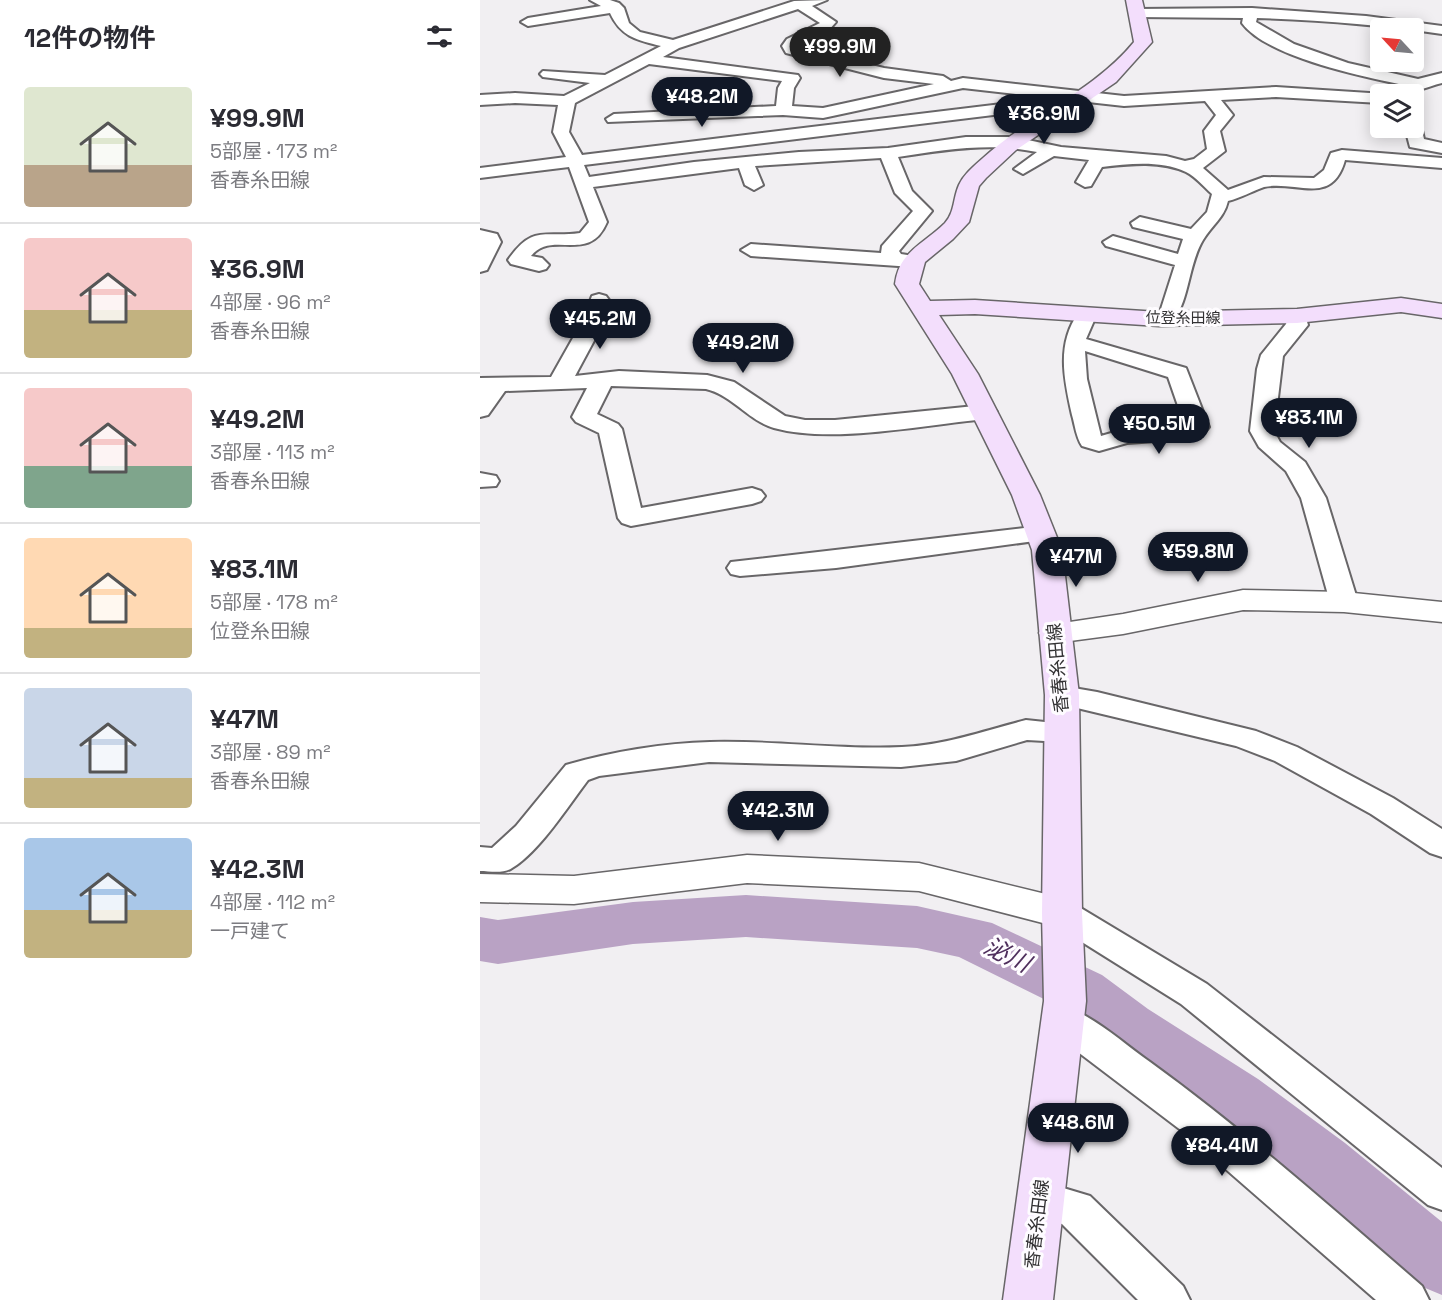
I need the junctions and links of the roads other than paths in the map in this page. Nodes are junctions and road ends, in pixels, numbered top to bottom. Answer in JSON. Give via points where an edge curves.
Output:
{"nodes":[{"id":1,"x":597,"y":0,"type":"edge"},
{"id":2,"x":820,"y":0,"type":"edge"},
{"id":3,"x":799,"y":4,"type":"junction"},
{"id":4,"x":1136,"y":7,"type":"edge"},
{"id":5,"x":616,"y":8,"type":"junction"},
{"id":6,"x":1252,"y":12,"type":"junction"},
{"id":7,"x":528,"y":22,"type":"dead end"},
{"id":8,"x":1442,"y":30,"type":"edge"},
{"id":9,"x":1442,"y":39,"type":"edge"},
{"id":10,"x":1424,"y":40,"type":"edge"},
{"id":11,"x":674,"y":45,"type":"junction"},
{"id":12,"x":647,"y":59,"type":"junction"},
{"id":13,"x":1375,"y":72,"type":"edge"},
{"id":14,"x":1372,"y":73,"type":"junction"},
{"id":15,"x":548,"y":74,"type":"dead end"},
{"id":16,"x":1262,"y":77,"type":"dead end"},
{"id":17,"x":1442,"y":78,"type":"edge"},
{"id":18,"x":608,"y":80,"type":"junction"},
{"id":19,"x":963,"y":83,"type":"junction"},
{"id":20,"x":1418,"y":84,"type":"joint"},
{"id":21,"x":1254,"y":93,"type":"junction"},
{"id":22,"x":1088,"y":95,"type":"junction"},
{"id":23,"x":1209,"y":96,"type":"junction"},
{"id":24,"x":1370,"y":97,"type":"edge"},
{"id":25,"x":480,"y":100,"type":"edge"},
{"id":26,"x":567,"y":101,"type":"junction"},
{"id":27,"x":1066,"y":107,"type":"junction"},
{"id":28,"x":783,"y":110,"type":"junction"},
{"id":29,"x":828,"y":112,"type":"junction"},
{"id":30,"x":614,"y":119,"type":"dead end"},
{"id":31,"x":836,"y":130,"type":"junction"},
{"id":32,"x":1415,"y":138,"type":"edge"},
{"id":33,"x":1012,"y":143,"type":"junction"},
{"id":34,"x":1442,"y":148,"type":"edge"},
{"id":35,"x":1051,"y":150,"type":"junction"},
{"id":36,"x":888,"y":153,"type":"junction"},
{"id":37,"x":836,"y":156,"type":"junction"},
{"id":38,"x":1129,"y":158,"type":"junction"},
{"id":39,"x":575,"y":161,"type":"junction"},
{"id":40,"x":745,"y":162,"type":"junction"},
{"id":41,"x":1442,"y":163,"type":"edge"},
{"id":42,"x":1186,"y":166,"type":"junction"},
{"id":43,"x":1023,"y":170,"type":"dead end"},
{"id":44,"x":480,"y":173,"type":"edge"},
{"id":45,"x":1085,"y":182,"type":"dead end"},
{"id":46,"x":584,"y":183,"type":"junction"},
{"id":47,"x":754,"y":185,"type":"dead end"},
{"id":48,"x":1220,"y":197,"type":"junction"},
{"id":49,"x":1140,"y":223,"type":"dead end"},
{"id":50,"x":480,"y":236,"type":"edge"},
{"id":51,"x":1196,"y":236,"type":"junction"},
{"id":52,"x":1113,"y":242,"type":"dead end"},
{"id":53,"x":751,"y":250,"type":"dead end"},
{"id":54,"x":904,"y":260,"type":"junction"},
{"id":55,"x":1186,"y":262,"type":"junction"},
{"id":56,"x":539,"y":265,"type":"dead end"},
{"id":57,"x":480,"y":267,"type":"edge"},
{"id":58,"x":599,"y":300,"type":"dead end"},
{"id":59,"x":924,"y":308,"type":"junction"},
{"id":60,"x":1442,"y":311,"type":"edge"},
{"id":61,"x":1297,"y":315,"type":"junction"},
{"id":62,"x":1086,"y":316,"type":"junction"},
{"id":63,"x":1165,"y":319,"type":"junction"},
{"id":64,"x":1075,"y":345,"type":"junction"},
{"id":65,"x":602,"y":381,"type":"junction"},
{"id":66,"x":559,"y":384,"type":"junction"},
{"id":67,"x":489,"y":385,"type":"edge"},
{"id":68,"x":480,"y":410,"type":"edge"},
{"id":69,"x":985,"y":412,"type":"junction"},
{"id":70,"x":752,"y":496,"type":"dead end"},
{"id":71,"x":1041,"y":534,"type":"junction"},
{"id":72,"x":740,"y":568,"type":"dead end"},
{"id":73,"x":1344,"y":602,"type":"junction"},
{"id":74,"x":1442,"y":612,"type":"edge"},
{"id":75,"x":1055,"y":633,"type":"junction"},
{"id":76,"x":1062,"y":696,"type":"junction"},
{"id":77,"x":1062,"y":732,"type":"junction"},
{"id":78,"x":1442,"y":844,"type":"edge"},
{"id":79,"x":485,"y":873,"type":"edge"},
{"id":80,"x":1062,"y":913,"type":"junction"},
{"id":81,"x":1064,"y":1010,"type":"junction"},
{"id":82,"x":1442,"y":1192,"type":"edge"},
{"id":83,"x":1040,"y":1198,"type":"junction"},
{"id":84,"x":1028,"y":1300,"type":"edge"},
{"id":85,"x":1168,"y":1300,"type":"edge"},
{"id":86,"x":1407,"y":1300,"type":"edge"}],
"edges":[{"from":1,"to":5,"type":"street"},
{"from":2,"to":3,"type":"street"},
{"from":3,"to":11,"type":"street"},
{"from":3,"to":19,"type":"street","via":[[829,22],[792,42],[791,50],[884,73]]},
{"from":4,"to":6,"type":"street"},
{"from":4,"to":22,"type":"main road","via":[[1143,42],[1116,75]]},
{"from":5,"to":7,"type":"street"},
{"from":5,"to":11,"type":"street","via":[[623,25],[635,35]]},
{"from":6,"to":8,"type":"street","via":[[1369,20]]},
{"from":6,"to":14,"type":"street","via":[[1249,23],[1255,30],[1282,46]]},
{"from":9,"to":10,"type":"street"},
{"from":11,"to":12,"type":"street"},
{"from":12,"to":18,"type":"street"},
{"from":12,"to":28,"type":"street","via":[[792,78]]},
{"from":13,"to":14,"type":"street"},
{"from":14,"to":20,"type":"street"},
{"from":15,"to":18,"type":"street"},
{"from":16,"to":21,"type":"street"},
{"from":17,"to":20,"type":"street"},
{"from":18,"to":26,"type":"street"},
{"from":19,"to":22,"type":"street"},
{"from":19,"to":29,"type":"street"},
{"from":21,"to":23,"type":"street"},
{"from":21,"to":24,"type":"street"},
{"from":22,"to":23,"type":"street","via":[[1124,100]]},
{"from":22,"to":27,"type":"main road"},
{"from":23,"to":42,"type":"street","via":[[1225,115],[1212,131],[1216,151],[1200,163]]},
{"from":25,"to":26,"type":"street"},
{"from":26,"to":39,"type":"street","via":[[561,132]]},
{"from":27,"to":31,"type":"street","via":[[1026,106]]},
{"from":27,"to":33,"type":"main road"},
{"from":28,"to":29,"type":"street"},
{"from":28,"to":30,"type":"street"},
{"from":29,"to":31,"type":"street"},
{"from":31,"to":37,"type":"street"},
{"from":31,"to":39,"type":"street"},
{"from":32,"to":34,"type":"street","via":[[1416,143]]},
{"from":33,"to":35,"type":"street"},
{"from":33,"to":36,"type":"street","via":[[966,142]]},
{"from":33,"to":54,"type":"main road","via":[[969,185],[964,213],[953,228]]},
{"from":35,"to":38,"type":"street"},
{"from":35,"to":43,"type":"street"},
{"from":36,"to":37,"type":"street"},
{"from":36,"to":54,"type":"street","via":[[904,193],[922,211],[889,250]]},
{"from":37,"to":40,"type":"street"},
{"from":38,"to":42,"type":"street"},
{"from":38,"to":45,"type":"street","via":[[1096,162]]},
{"from":39,"to":44,"type":"street"},
{"from":39,"to":46,"type":"street"},
{"from":40,"to":46,"type":"street"},
{"from":40,"to":47,"type":"street"},
{"from":41,"to":48,"type":"street","via":[[1342,155],[1337,157],[1329,176],[1312,184],[1267,181]]},
{"from":42,"to":48,"type":"street","via":[[1207,179],[1221,192]]},
{"from":46,"to":56,"type":"street","via":[[598,222],[596,229],[581,240],[531,244],[518,260]]},
{"from":48,"to":51,"type":"street","via":[[1216,213]]},
{"from":49,"to":51,"type":"street"},
{"from":50,"to":57,"type":"street","via":[[490,238],[491,242]]},
{"from":51,"to":55,"type":"street"},
{"from":52,"to":55,"type":"street"},
{"from":53,"to":54,"type":"street"},
{"from":54,"to":59,"type":"main road","name":"香春糸田線","via":[[907,284]]},
{"from":55,"to":63,"type":"street"},
{"from":58,"to":66,"type":"street","via":[[593,322]]},
{"from":59,"to":62,"type":"main road","name":"位登糸田線","via":[[975,307]]},
{"from":59,"to":69,"type":"main road","name":"香春糸田線"},
{"from":60,"to":61,"type":"main road","name":"位登糸田線","via":[[1401,305]]},
{"from":61,"to":63,"type":"main road","name":"位登糸田線"},
{"from":61,"to":73,"type":"street","via":[[1298,325],[1272,355],[1268,369],[1263,439],[1294,465],[1313,496]]},
{"from":62,"to":63,"type":"main road","name":"位登糸田線"},
{"from":62,"to":64,"type":"street"},
{"from":64,"to":64,"type":"street","via":[[1074,364],[1090,441],[1099,444],[1125,436],[1192,433],[1197,428],[1178,373],[1088,345]]},
{"from":65,"to":66,"type":"street"},
{"from":65,"to":69,"type":"street","via":[[619,378],[707,382],[726,387],[778,422],[805,427]]},
{"from":65,"to":70,"type":"street","via":[[584,417],[610,429],[632,518]]},
{"from":66,"to":67,"type":"street"},
{"from":67,"to":68,"type":"street"},
{"from":69,"to":71,"type":"main road","name":"香春糸田線"},
{"from":71,"to":72,"type":"street"},
{"from":71,"to":75,"type":"main road","name":"香春糸田線","via":[[1047,550]]},
{"from":73,"to":74,"type":"street"},
{"from":73,"to":75,"type":"street","via":[[1243,600],[1124,624]]},
{"from":75,"to":76,"type":"main road","name":"香春糸田線"},
{"from":76,"to":77,"type":"main road","name":"香春糸田線"},
{"from":76,"to":78,"type":"street","via":[[1245,738],[1286,754]]},
{"from":77,"to":79,"type":"street","via":[[1026,730],[956,751],[901,756],[709,752],[599,766],[577,772],[528,834]]},
{"from":77,"to":80,"type":"main road","name":"香春糸田線"},
{"from":79,"to":80,"type":"street","via":[[574,890],[747,869],[920,877]]},
{"from":80,"to":81,"type":"main road","name":"香春糸田線"},
{"from":80,"to":82,"type":"street","via":[[1194,994]]},
{"from":81,"to":83,"type":"main road","name":"香春糸田線"},
{"from":81,"to":86,"type":"street","via":[[1232,1147]]},
{"from":83,"to":84,"type":"main road","name":"香春糸田線"},
{"from":83,"to":85,"type":"street","via":[[1075,1209]]}]}
